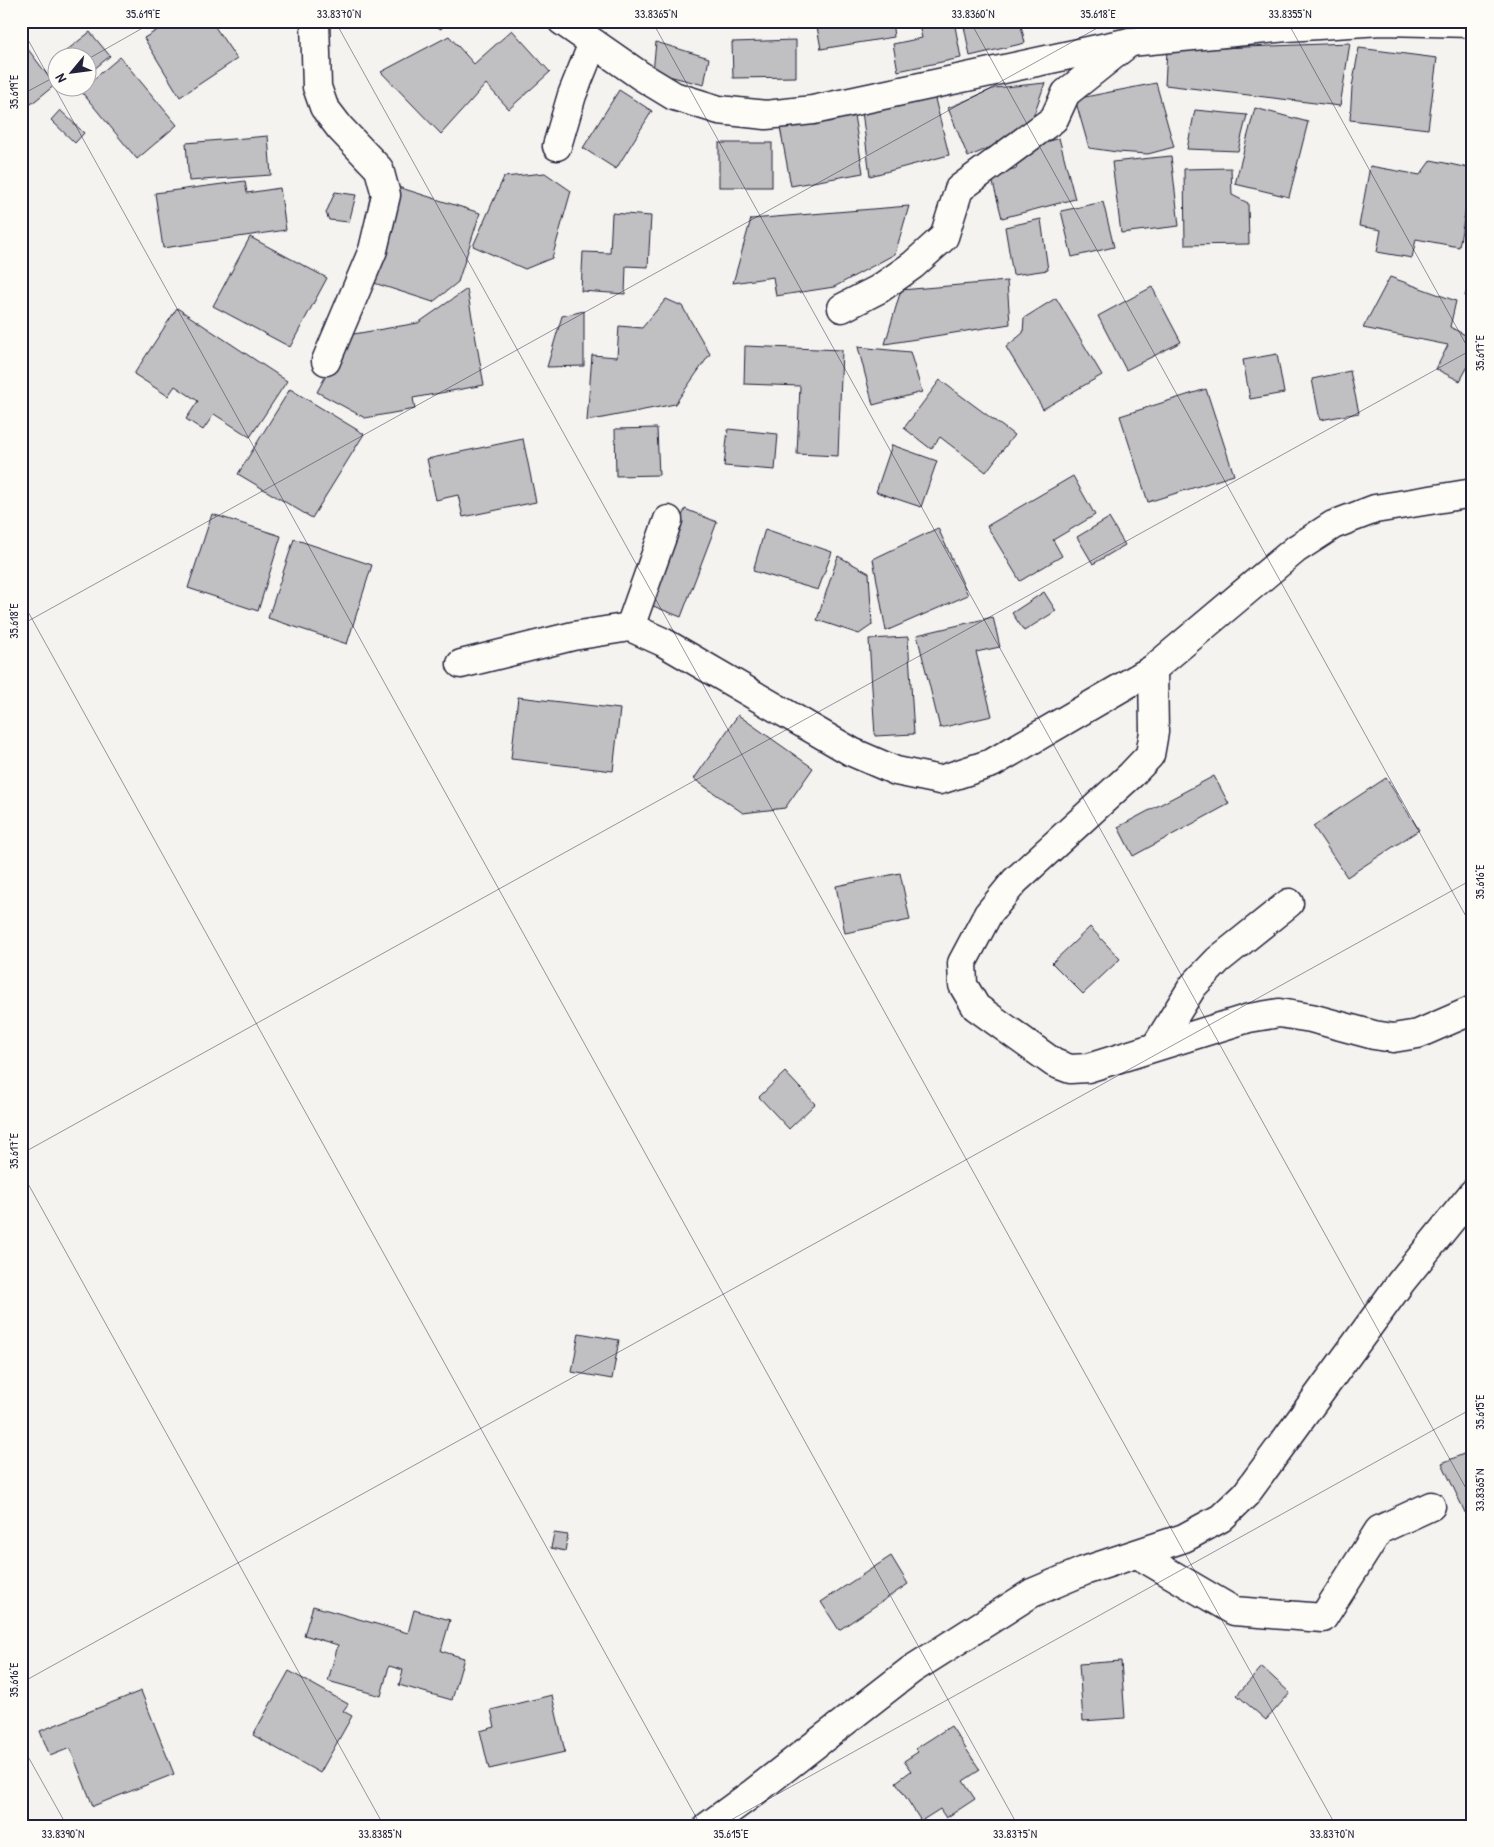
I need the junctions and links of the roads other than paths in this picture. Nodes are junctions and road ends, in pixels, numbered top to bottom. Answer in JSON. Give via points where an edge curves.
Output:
{"nodes":[{"id":1,"x":315,"y":21,"type":"edge"},
{"id":2,"x":562,"y":21,"type":"edge"},
{"id":3,"x":1473,"y":23,"type":"edge"},
{"id":4,"x":1130,"y":42,"type":"junction"},
{"id":5,"x":593,"y":43,"type":"junction"},
{"id":6,"x":557,"y":146,"type":"dead end"},
{"id":7,"x":842,"y":308,"type":"dead end"},
{"id":8,"x":326,"y":361,"type":"dead end"},
{"id":9,"x":1473,"y":493,"type":"edge"},
{"id":10,"x":668,"y":520,"type":"dead end"},
{"id":11,"x":630,"y":627,"type":"junction"},
{"id":12,"x":461,"y":664,"type":"dead end"},
{"id":13,"x":1153,"y":669,"type":"junction"},
{"id":14,"x":1289,"y":903,"type":"dead end"},
{"id":15,"x":1473,"y":1010,"type":"edge"},
{"id":16,"x":1156,"y":1046,"type":"junction"},
{"id":17,"x":1473,"y":1193,"type":"edge"},
{"id":18,"x":1431,"y":1506,"type":"dead end"},
{"id":19,"x":1137,"y":1554,"type":"junction"},
{"id":20,"x":708,"y":1826,"type":"edge"}],
"edges":[{"from":1,"to":8,"type":"street","via":[[317,87],[324,107],[379,169],[386,195],[373,250]]},
{"from":2,"to":5,"type":"street"},
{"from":3,"to":4,"type":"street","via":[[1372,22]]},
{"from":4,"to":5,"type":"street","via":[[813,110],[766,114],[719,110],[674,96]]},
{"from":4,"to":7,"type":"street","via":[[1066,93],[1054,119],[959,189],[944,237],[893,280]]},
{"from":5,"to":6,"type":"street"},
{"from":9,"to":13,"type":"street","via":[[1375,509],[1333,525],[1296,549]]},
{"from":10,"to":11,"type":"street"},
{"from":11,"to":12,"type":"street","via":[[573,636]]},
{"from":11,"to":13,"type":"street","via":[[664,642],[852,752],[896,772],[940,780],[992,763]]},
{"from":13,"to":16,"type":"street","via":[[1154,732],[1150,755],[1015,881],[988,914],[962,963],[963,984],[976,1007],[1054,1063],[1070,1069],[1088,1068]]},
{"from":14,"to":16,"type":"street","via":[[1218,960],[1193,986]]},
{"from":15,"to":16,"type":"street","via":[[1418,1034],[1393,1038],[1279,1013],[1249,1018]]},
{"from":17,"to":19,"type":"street","via":[[1401,1282],[1246,1494],[1221,1518],[1184,1538]]},
{"from":18,"to":19,"type":"street","via":[[1379,1530],[1323,1618],[1234,1611]]},
{"from":19,"to":20,"type":"street","via":[[1084,1571],[1032,1593],[912,1670]]}]}
